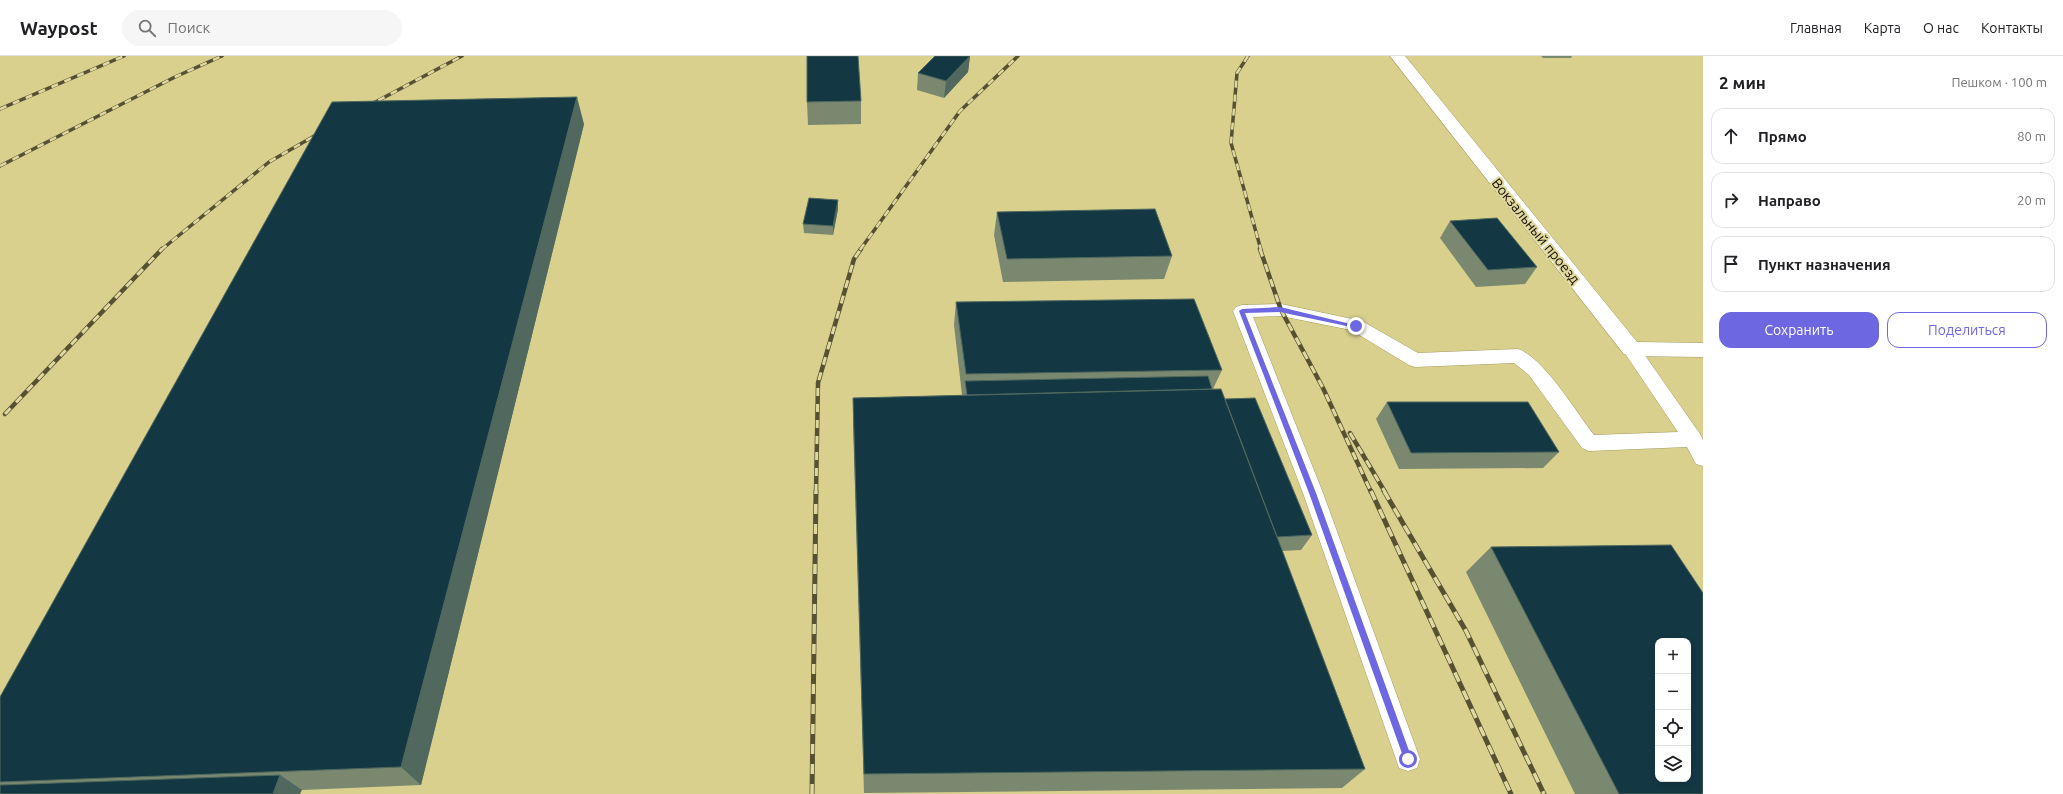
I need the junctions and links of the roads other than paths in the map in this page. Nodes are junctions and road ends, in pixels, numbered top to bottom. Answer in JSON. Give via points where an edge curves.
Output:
{"nodes":[{"id":1,"x":1397,"y":56,"type":"edge"},
{"id":2,"x":1631,"y":349,"type":"junction"},
{"id":3,"x":1703,"y":350,"type":"edge"},
{"id":4,"x":1693,"y":439,"type":"junction"},
{"id":5,"x":1703,"y":458,"type":"edge"},
{"id":6,"x":1408,"y":759,"type":"dead end"}],
"edges":[{"from":1,"to":2,"type":"street","name":"Вокзальный проезд"},
{"from":2,"to":3,"type":"street"},
{"from":2,"to":4,"type":"lane"},
{"from":4,"to":5,"type":"lane"},
{"from":4,"to":6,"type":"lane","via":[[1589,443],[1535,370],[1518,356],[1415,360],[1356,326],[1280,310],[1242,311],[1313,493]]}]}
